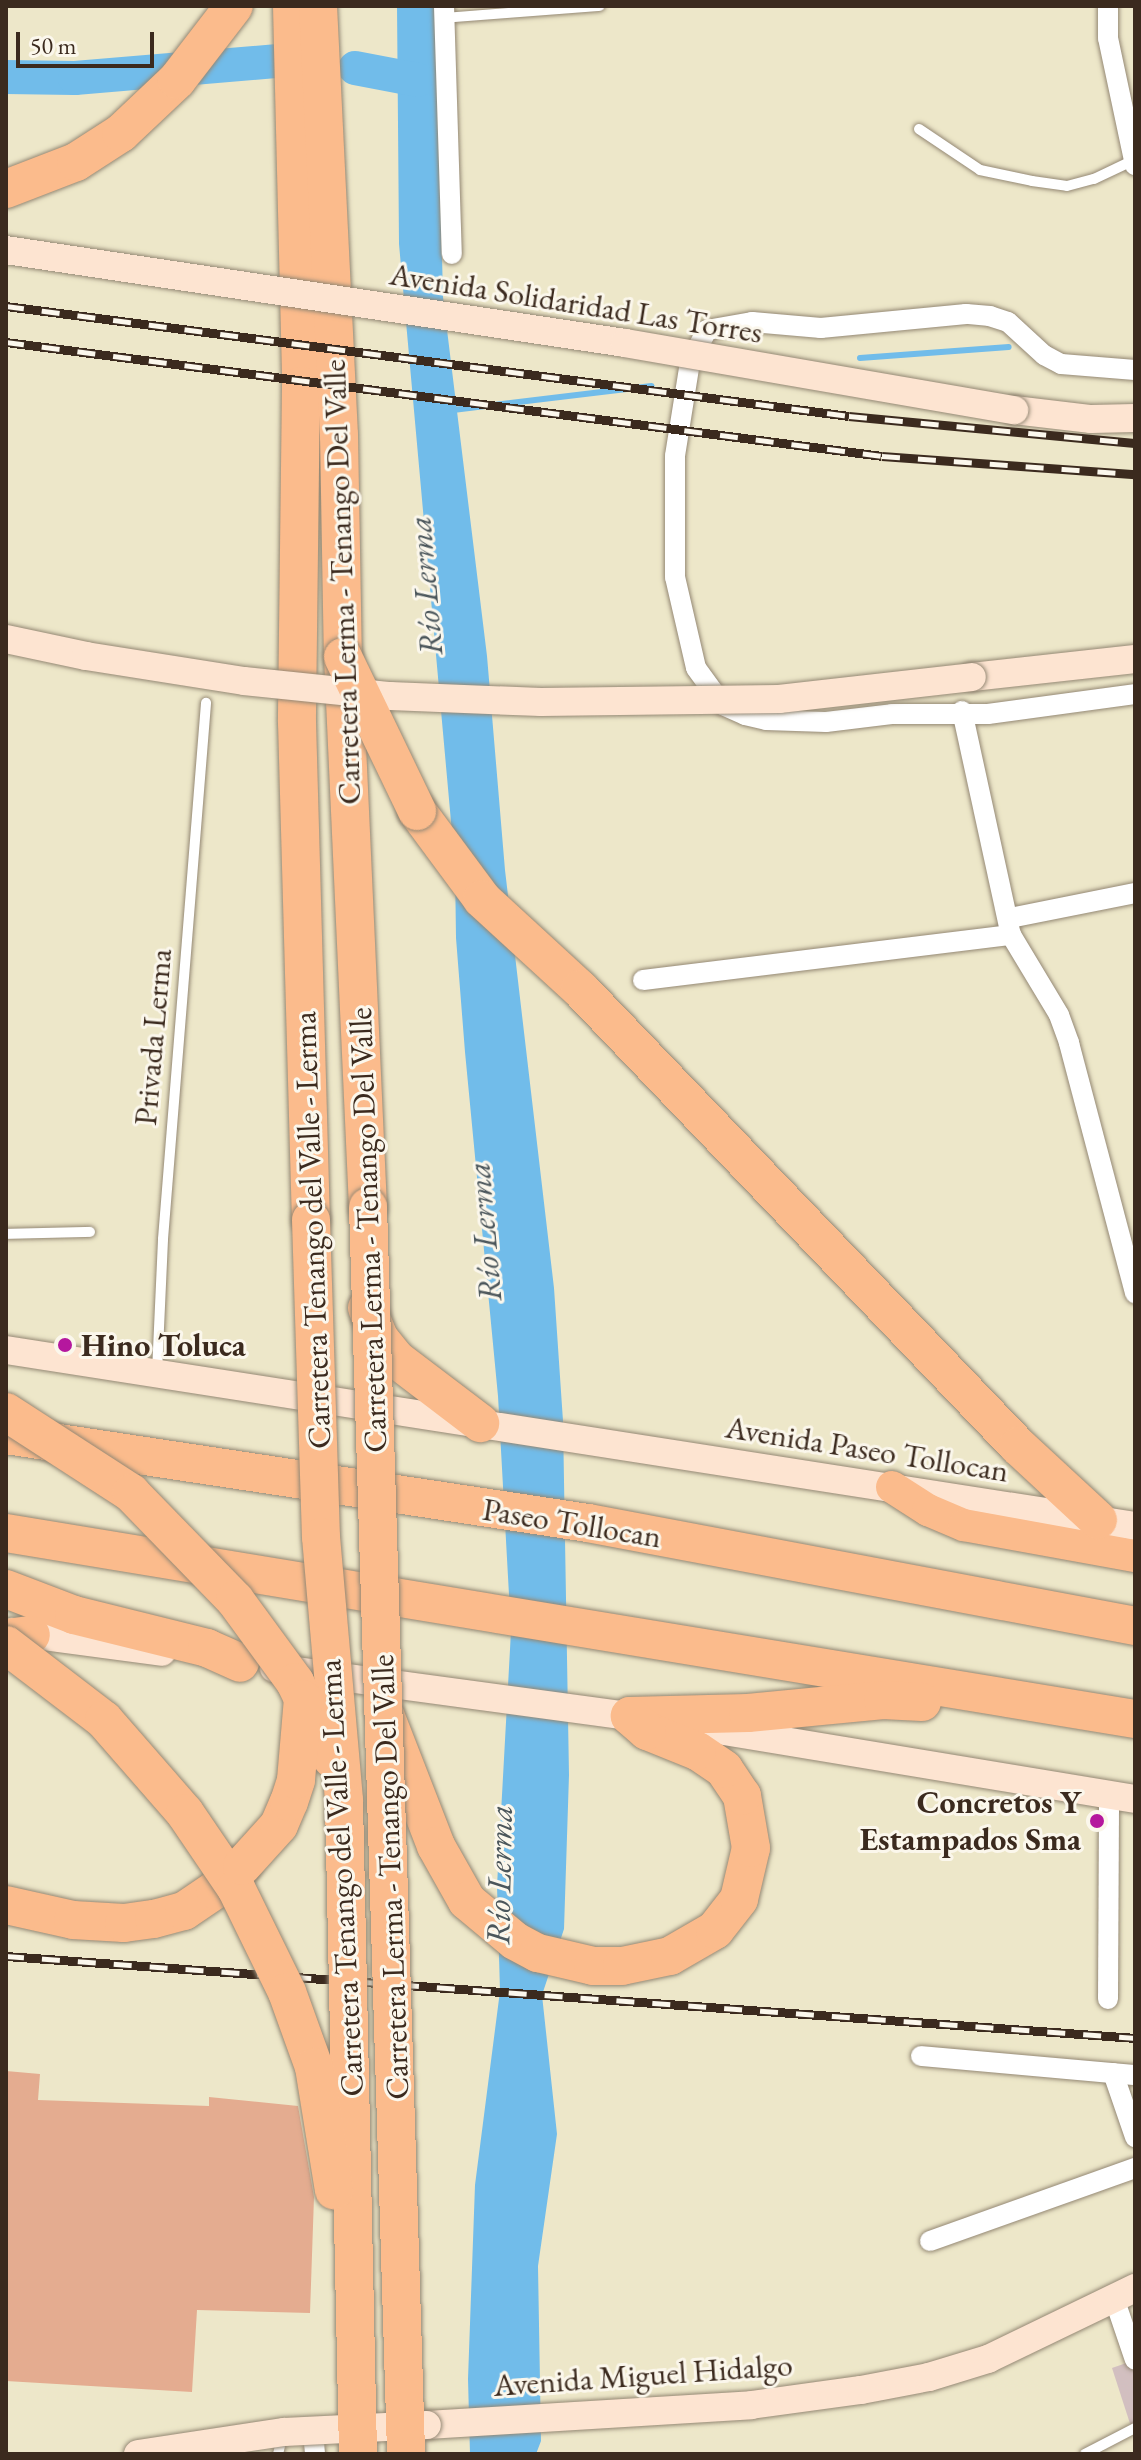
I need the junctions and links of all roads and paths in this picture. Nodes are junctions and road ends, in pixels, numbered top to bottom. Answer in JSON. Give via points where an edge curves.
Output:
{"nodes":[{"id":1,"x":292,"y":6,"type":"edge"},
{"id":2,"x":318,"y":6,"type":"edge"},
{"id":3,"x":600,"y":6,"type":"edge"},
{"id":4,"x":1108,"y":6,"type":"edge"},
{"id":5,"x":443,"y":12,"type":"edge"},
{"id":6,"x":225,"y":19,"type":"edge"},
{"id":7,"x":919,"y":129,"type":"dead end"},
{"id":8,"x":1134,"y":162,"type":"edge"},
{"id":9,"x":6,"y":189,"type":"edge"},
{"id":10,"x":6,"y":250,"type":"edge"},
{"id":11,"x":452,"y":254,"type":"dead end"},
{"id":12,"x":1135,"y":370,"type":"edge"},
{"id":13,"x":1135,"y":418,"type":"edge"},
{"id":14,"x":339,"y":435,"type":"junction"},
{"id":15,"x":6,"y":639,"type":"edge"},
{"id":16,"x":343,"y":657,"type":"junction"},
{"id":17,"x":1135,"y":659,"type":"edge"},
{"id":18,"x":1135,"y":694,"type":"edge"},
{"id":19,"x":206,"y":703,"type":"dead end"},
{"id":20,"x":962,"y":711,"type":"junction"},
{"id":21,"x":1135,"y":893,"type":"edge"},
{"id":22,"x":1010,"y":927,"type":"junction"},
{"id":23,"x":643,"y":980,"type":"dead end"},
{"id":24,"x":90,"y":1232,"type":"dead end"},
{"id":25,"x":6,"y":1234,"type":"edge"},
{"id":26,"x":1135,"y":1293,"type":"edge"},
{"id":27,"x":6,"y":1350,"type":"edge"},
{"id":28,"x":157,"y":1374,"type":"junction"},
{"id":29,"x":6,"y":1412,"type":"edge"},
{"id":30,"x":485,"y":1424,"type":"junction"},
{"id":31,"x":6,"y":1435,"type":"edge"},
{"id":32,"x":892,"y":1487,"type":"junction"},
{"id":33,"x":1098,"y":1520,"type":"junction"},
{"id":34,"x":1135,"y":1526,"type":"edge"},
{"id":35,"x":6,"y":1533,"type":"edge"},
{"id":36,"x":321,"y":1537,"type":"junction"},
{"id":37,"x":1135,"y":1556,"type":"edge"},
{"id":38,"x":6,"y":1589,"type":"edge"},
{"id":39,"x":1135,"y":1626,"type":"edge"},
{"id":40,"x":12,"y":1637,"type":"edge"},
{"id":41,"x":240,"y":1663,"type":"junction"},
{"id":42,"x":305,"y":1673,"type":"junction"},
{"id":43,"x":1053,"y":1704,"type":"junction"},
{"id":44,"x":630,"y":1716,"type":"junction"},
{"id":45,"x":386,"y":1717,"type":"junction"},
{"id":46,"x":1135,"y":1719,"type":"edge"},
{"id":47,"x":1122,"y":1797,"type":"edge"},
{"id":48,"x":6,"y":1905,"type":"edge"},
{"id":49,"x":1108,"y":1999,"type":"dead end"},
{"id":50,"x":921,"y":2056,"type":"dead end"},
{"id":51,"x":1113,"y":2073,"type":"junction"},
{"id":52,"x":1135,"y":2075,"type":"edge"},
{"id":53,"x":1135,"y":2137,"type":"edge"},
{"id":54,"x":1135,"y":2168,"type":"edge"},
{"id":55,"x":930,"y":2241,"type":"dead end"},
{"id":56,"x":1125,"y":2293,"type":"edge"},
{"id":57,"x":1135,"y":2360,"type":"edge"},
{"id":58,"x":1135,"y":2428,"type":"edge"},
{"id":59,"x":281,"y":2443,"type":"edge"},
{"id":60,"x":420,"y":2444,"type":"edge"},
{"id":61,"x":323,"y":2446,"type":"edge"},
{"id":62,"x":138,"y":2454,"type":"edge"},
{"id":63,"x":358,"y":2454,"type":"edge"},
{"id":64,"x":1085,"y":2454,"type":"edge"}],
"edges":[{"from":1,"to":36,"type":"highway","name":"Carretera Tenango del Valle - Lerma","bridge":true,"via":[[301,386],[297,722]]},
{"from":2,"to":14,"type":"highway","name":"Carretera Lerma - Tenango Del Valle"},
{"from":3,"to":5,"type":"lane"},
{"from":4,"to":8,"type":"street","via":[[1108,38]]},
{"from":5,"to":11,"type":"street"},
{"from":6,"to":9,"type":"highway","via":[[141,116],[99,148],[53,173]]},
{"from":7,"to":8,"type":"lane","via":[[980,170],[1032,181],[1067,186]]},
{"from":10,"to":13,"type":"main road","name":"Avenida Solidaridad Las Torres","bridge":true,"via":[[625,343],[1014,410]]},
{"from":12,"to":20,"type":"street","via":[[1061,364],[1008,322],[966,314],[821,328],[726,324],[707,330],[698,342],[675,456],[675,577],[696,668],[710,693],[723,705],[766,720],[826,722]]},
{"from":14,"to":16,"type":"highway","name":"Carretera Lerma - Tenango Del Valle"},
{"from":14,"to":30,"type":"highway","via":[[325,517],[322,577],[362,1284],[369,1318],[396,1359]]},
{"from":15,"to":17,"type":"main road","bridge":true,"via":[[244,681],[481,699],[779,699]]},
{"from":16,"to":33,"type":"highway","bridge":true,"via":[[417,811],[482,899],[580,989],[1018,1446]]},
{"from":16,"to":45,"type":"highway","name":"Carretera Lerma - Tenango Del Valle","bridge":true},
{"from":18,"to":20,"type":"street","via":[[988,714]]},
{"from":19,"to":28,"type":"lane","name":"Privada Lerma"},
{"from":20,"to":22,"type":"street"},
{"from":21,"to":22,"type":"street"},
{"from":22,"to":23,"type":"street"},
{"from":22,"to":26,"type":"street","via":[[1069,1043]]},
{"from":24,"to":25,"type":"lane"},
{"from":27,"to":28,"type":"main road","name":"Avenida Paseo Tollocan"},
{"from":28,"to":30,"type":"main road","name":"Avenida Paseo Tollocan"},
{"from":29,"to":60,"type":"highway","bridge":true,"via":[[131,1493],[235,1600],[295,1682],[368,1831],[404,1943],[421,2031],[428,2276]]},
{"from":30,"to":32,"type":"main road","name":"Avenida Paseo Tollocan"},
{"from":31,"to":39,"type":"highway","name":"Paseo Tollocan","via":[[588,1523]]},
{"from":32,"to":33,"type":"main road","name":"Avenida Paseo Tollocan"},
{"from":32,"to":37,"type":"main road","via":[[964,1525]]},
{"from":33,"to":34,"type":"main road","name":"Avenida Paseo Tollocan"},
{"from":35,"to":43,"type":"highway"},
{"from":36,"to":42,"type":"highway","via":[[306,1561]]},
{"from":36,"to":63,"type":"highway","name":"Carretera Tenango del Valle - Lerma","bridge":true,"via":[[344,1801]]},
{"from":38,"to":41,"type":"highway","via":[[74,1615],[207,1648]]},
{"from":40,"to":41,"type":"main road"},
{"from":40,"to":61,"type":"highway","bridge":true,"via":[[104,1720],[185,1813],[236,1888],[287,1992],[314,2067],[333,2179]]},
{"from":41,"to":42,"type":"main road"},
{"from":42,"to":44,"type":"main road","bridge":true},
{"from":42,"to":48,"type":"highway","bridge":true,"via":[[296,1780],[289,1802],[279,1825],[242,1866],[184,1911],[154,1919],[73,1920]]},
{"from":43,"to":44,"type":"highway","via":[[883,1700],[748,1713]]},
{"from":43,"to":46,"type":"highway"},
{"from":44,"to":45,"type":"highway","via":[[647,1731],[713,1760],[734,1780],[750,1830],[750,1866],[739,1899],[715,1930],[670,1956],[622,1966],[538,1953],[467,1901],[448,1871]]},
{"from":44,"to":47,"type":"main road"},
{"from":45,"to":60,"type":"highway","name":"Carretera Lerma - Tenango Del Valle","bridge":true},
{"from":47,"to":49,"type":"street"},
{"from":50,"to":51,"type":"street"},
{"from":51,"to":52,"type":"street"},
{"from":51,"to":53,"type":"street"},
{"from":54,"to":55,"type":"street"},
{"from":56,"to":57,"type":"street"},
{"from":56,"to":60,"type":"main road","name":"Avenida Miguel Hidalgo","via":[[988,2359],[915,2380],[751,2405],[546,2416]]},
{"from":58,"to":64,"type":"lane"},
{"from":59,"to":61,"type":"main road","name":"Avenida Miguel Hidalgo","bridge":true},
{"from":59,"to":62,"type":"main road","name":"Avenida Miguel Hidalgo","bridge":true},
{"from":60,"to":61,"type":"main road","name":"Avenida Miguel Hidalgo","bridge":true}]}
